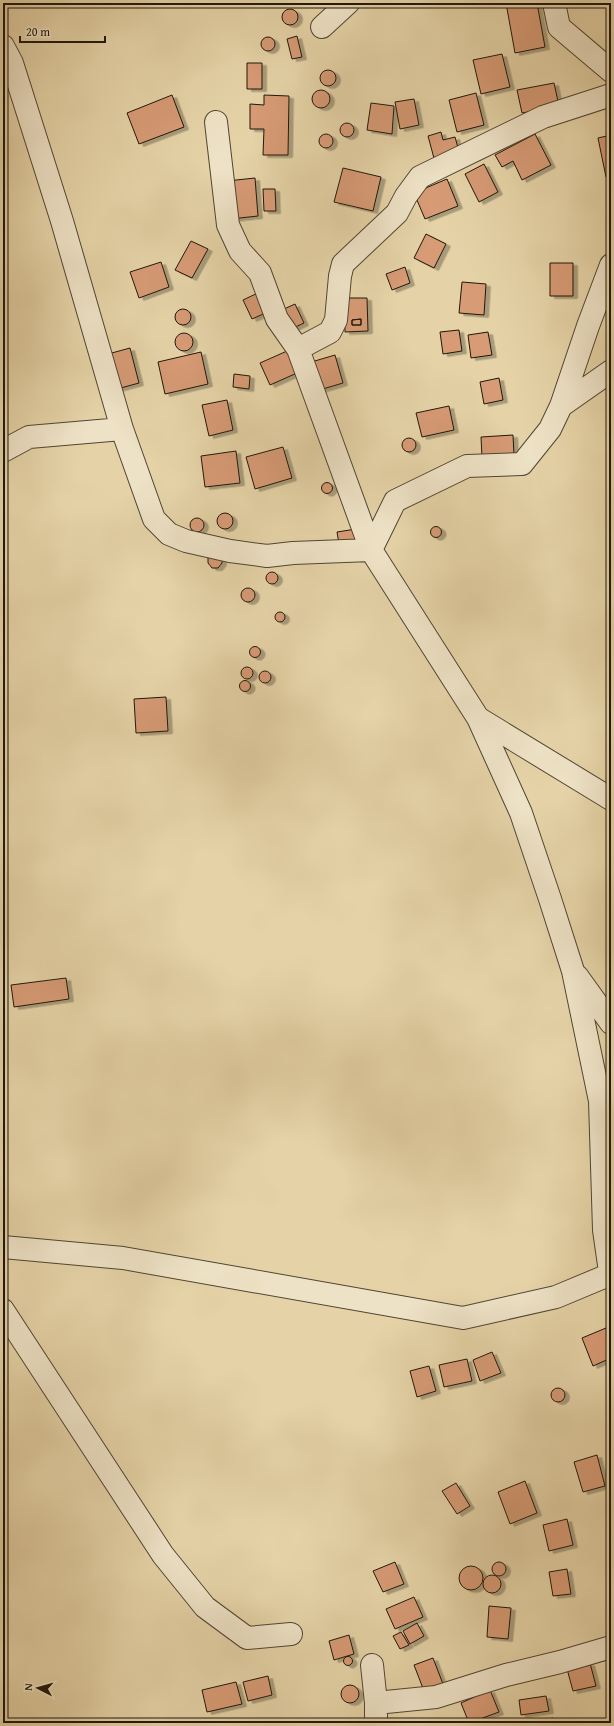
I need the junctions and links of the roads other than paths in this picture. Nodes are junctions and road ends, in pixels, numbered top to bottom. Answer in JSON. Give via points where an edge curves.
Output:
{"nodes":[{"id":1,"x":348,"y":3,"type":"edge"},
{"id":2,"x":554,"y":3,"type":"edge"},
{"id":3,"x":322,"y":26,"type":"dead end"},
{"id":4,"x":3,"y":46,"type":"edge"},
{"id":5,"x":611,"y":71,"type":"edge"},
{"id":6,"x":611,"y":95,"type":"edge"},
{"id":7,"x":216,"y":122,"type":"dead end"},
{"id":8,"x":611,"y":265,"type":"edge"},
{"id":9,"x":298,"y":349,"type":"junction"},
{"id":10,"x":611,"y":371,"type":"edge"},
{"id":11,"x":561,"y":406,"type":"junction"},
{"id":12,"x":122,"y":429,"type":"junction"},
{"id":13,"x":3,"y":451,"type":"edge"},
{"id":14,"x":371,"y":550,"type":"junction"},
{"id":15,"x":478,"y":718,"type":"junction"},
{"id":16,"x":611,"y":799,"type":"edge"},
{"id":17,"x":573,"y":971,"type":"junction"},
{"id":18,"x":611,"y":1023,"type":"edge"},
{"id":19,"x":3,"y":1247,"type":"edge"},
{"id":20,"x":611,"y":1275,"type":"edge"},
{"id":21,"x":3,"y":1310,"type":"edge"},
{"id":22,"x":291,"y":1634,"type":"dead end"},
{"id":23,"x":611,"y":1647,"type":"edge"},
{"id":24,"x":372,"y":1665,"type":"dead end"},
{"id":25,"x":376,"y":1713,"type":"edge"}],
"edges":[{"from":1,"to":3,"type":"street"},
{"from":2,"to":5,"type":"street","via":[[559,27]]},
{"from":4,"to":12,"type":"street","via":[[12,63],[60,214]]},
{"from":6,"to":9,"type":"street","via":[[543,117],[420,177],[397,213],[343,264],[336,320],[330,332]]},
{"from":7,"to":9,"type":"street","via":[[228,225],[240,251],[260,273],[277,319]]},
{"from":8,"to":11,"type":"street"},
{"from":9,"to":14,"type":"street"},
{"from":10,"to":11,"type":"street"},
{"from":11,"to":14,"type":"street","via":[[550,429],[522,464],[467,466],[395,501]]},
{"from":12,"to":13,"type":"street","via":[[29,437]]},
{"from":12,"to":14,"type":"street","via":[[154,519],[169,534],[186,541],[230,551],[267,556]]},
{"from":14,"to":15,"type":"street"},
{"from":15,"to":16,"type":"street"},
{"from":15,"to":17,"type":"street","via":[[521,813]]},
{"from":17,"to":18,"type":"street"},
{"from":17,"to":20,"type":"street","via":[[600,1101],[604,1230]]},
{"from":19,"to":20,"type":"street","via":[[123,1258],[462,1318],[556,1297]]},
{"from":21,"to":22,"type":"street","via":[[163,1555],[205,1607],[247,1638]]},
{"from":23,"to":25,"type":"street"},
{"from":24,"to":25,"type":"street"}]}
